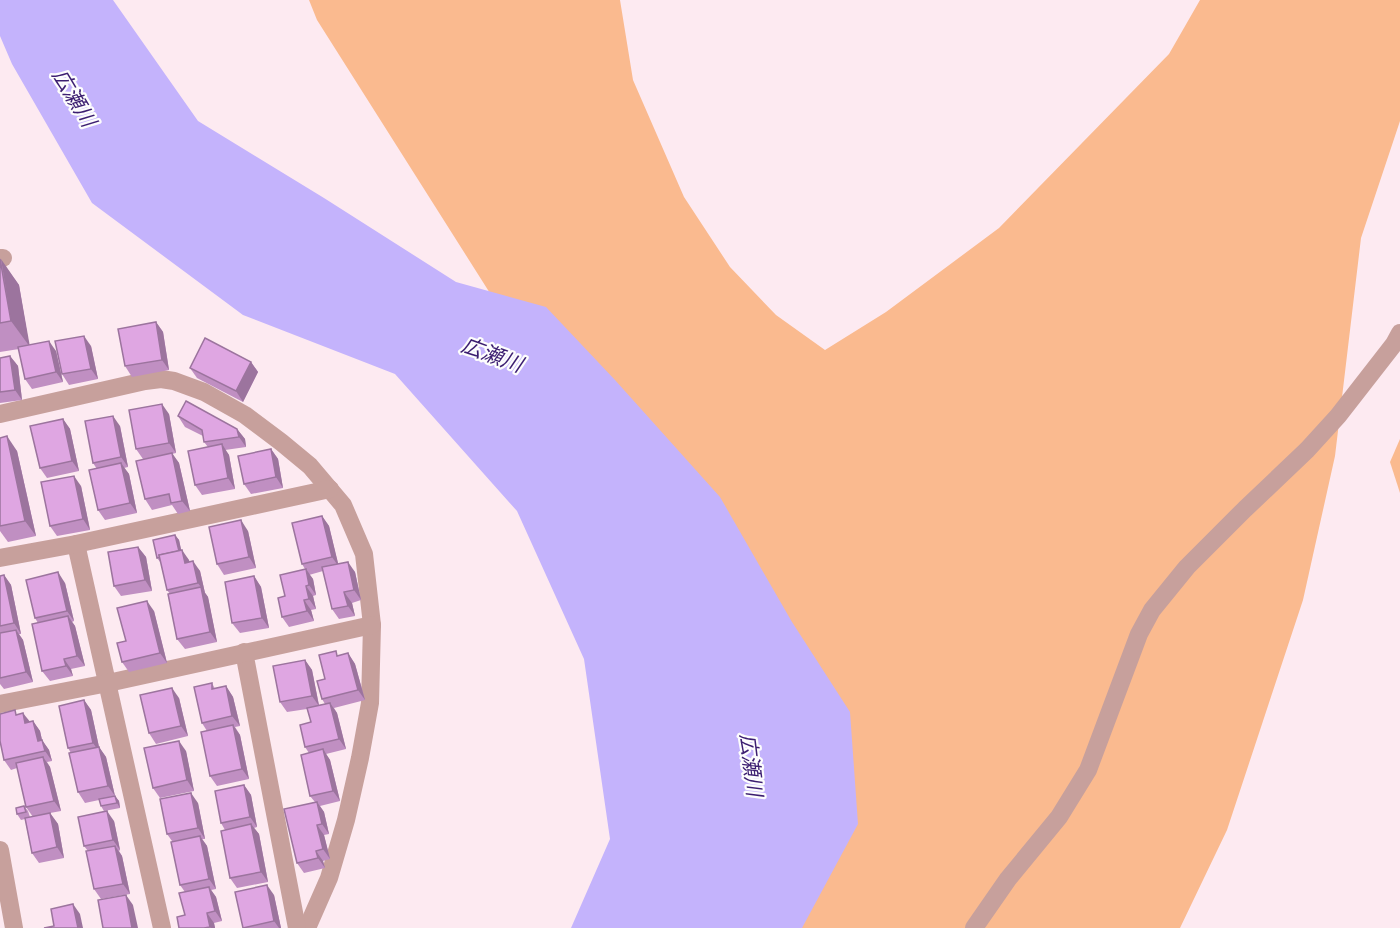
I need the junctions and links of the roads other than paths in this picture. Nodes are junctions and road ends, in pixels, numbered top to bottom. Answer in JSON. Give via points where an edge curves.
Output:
{"nodes":[{"id":1,"x":1400,"y":333,"type":"edge"},
{"id":2,"x":0,"y":414,"type":"edge"},
{"id":3,"x":330,"y":489,"type":"junction"},
{"id":4,"x":76,"y":544,"type":"junction"},
{"id":5,"x":0,"y":558,"type":"edge"},
{"id":6,"x":372,"y":625,"type":"junction"},
{"id":7,"x":244,"y":652,"type":"junction"},
{"id":8,"x":108,"y":683,"type":"junction"},
{"id":9,"x":0,"y":704,"type":"edge"},
{"id":10,"x":0,"y":850,"type":"edge"},
{"id":11,"x":14,"y":928,"type":"edge"},
{"id":12,"x":162,"y":928,"type":"edge"},
{"id":13,"x":297,"y":928,"type":"edge"},
{"id":14,"x":307,"y":928,"type":"edge"},
{"id":15,"x":974,"y":928,"type":"edge"}],
"edges":[{"from":1,"to":15,"type":"street","via":[[1338,416],[1187,567],[1152,610],[1139,634],[1088,770],[1059,817]]},
{"from":2,"to":3,"type":"street","via":[[145,381],[174,381],[204,392],[245,415],[310,466]]},
{"from":3,"to":4,"type":"street"},
{"from":3,"to":6,"type":"street","via":[[343,505],[364,554]]},
{"from":4,"to":5,"type":"street"},
{"from":4,"to":8,"type":"street"},
{"from":6,"to":7,"type":"street"},
{"from":6,"to":14,"type":"street","via":[[370,703],[360,758],[328,878]]},
{"from":7,"to":8,"type":"street"},
{"from":7,"to":13,"type":"street"},
{"from":8,"to":9,"type":"street"},
{"from":8,"to":12,"type":"street"},
{"from":10,"to":11,"type":"street"}]}
